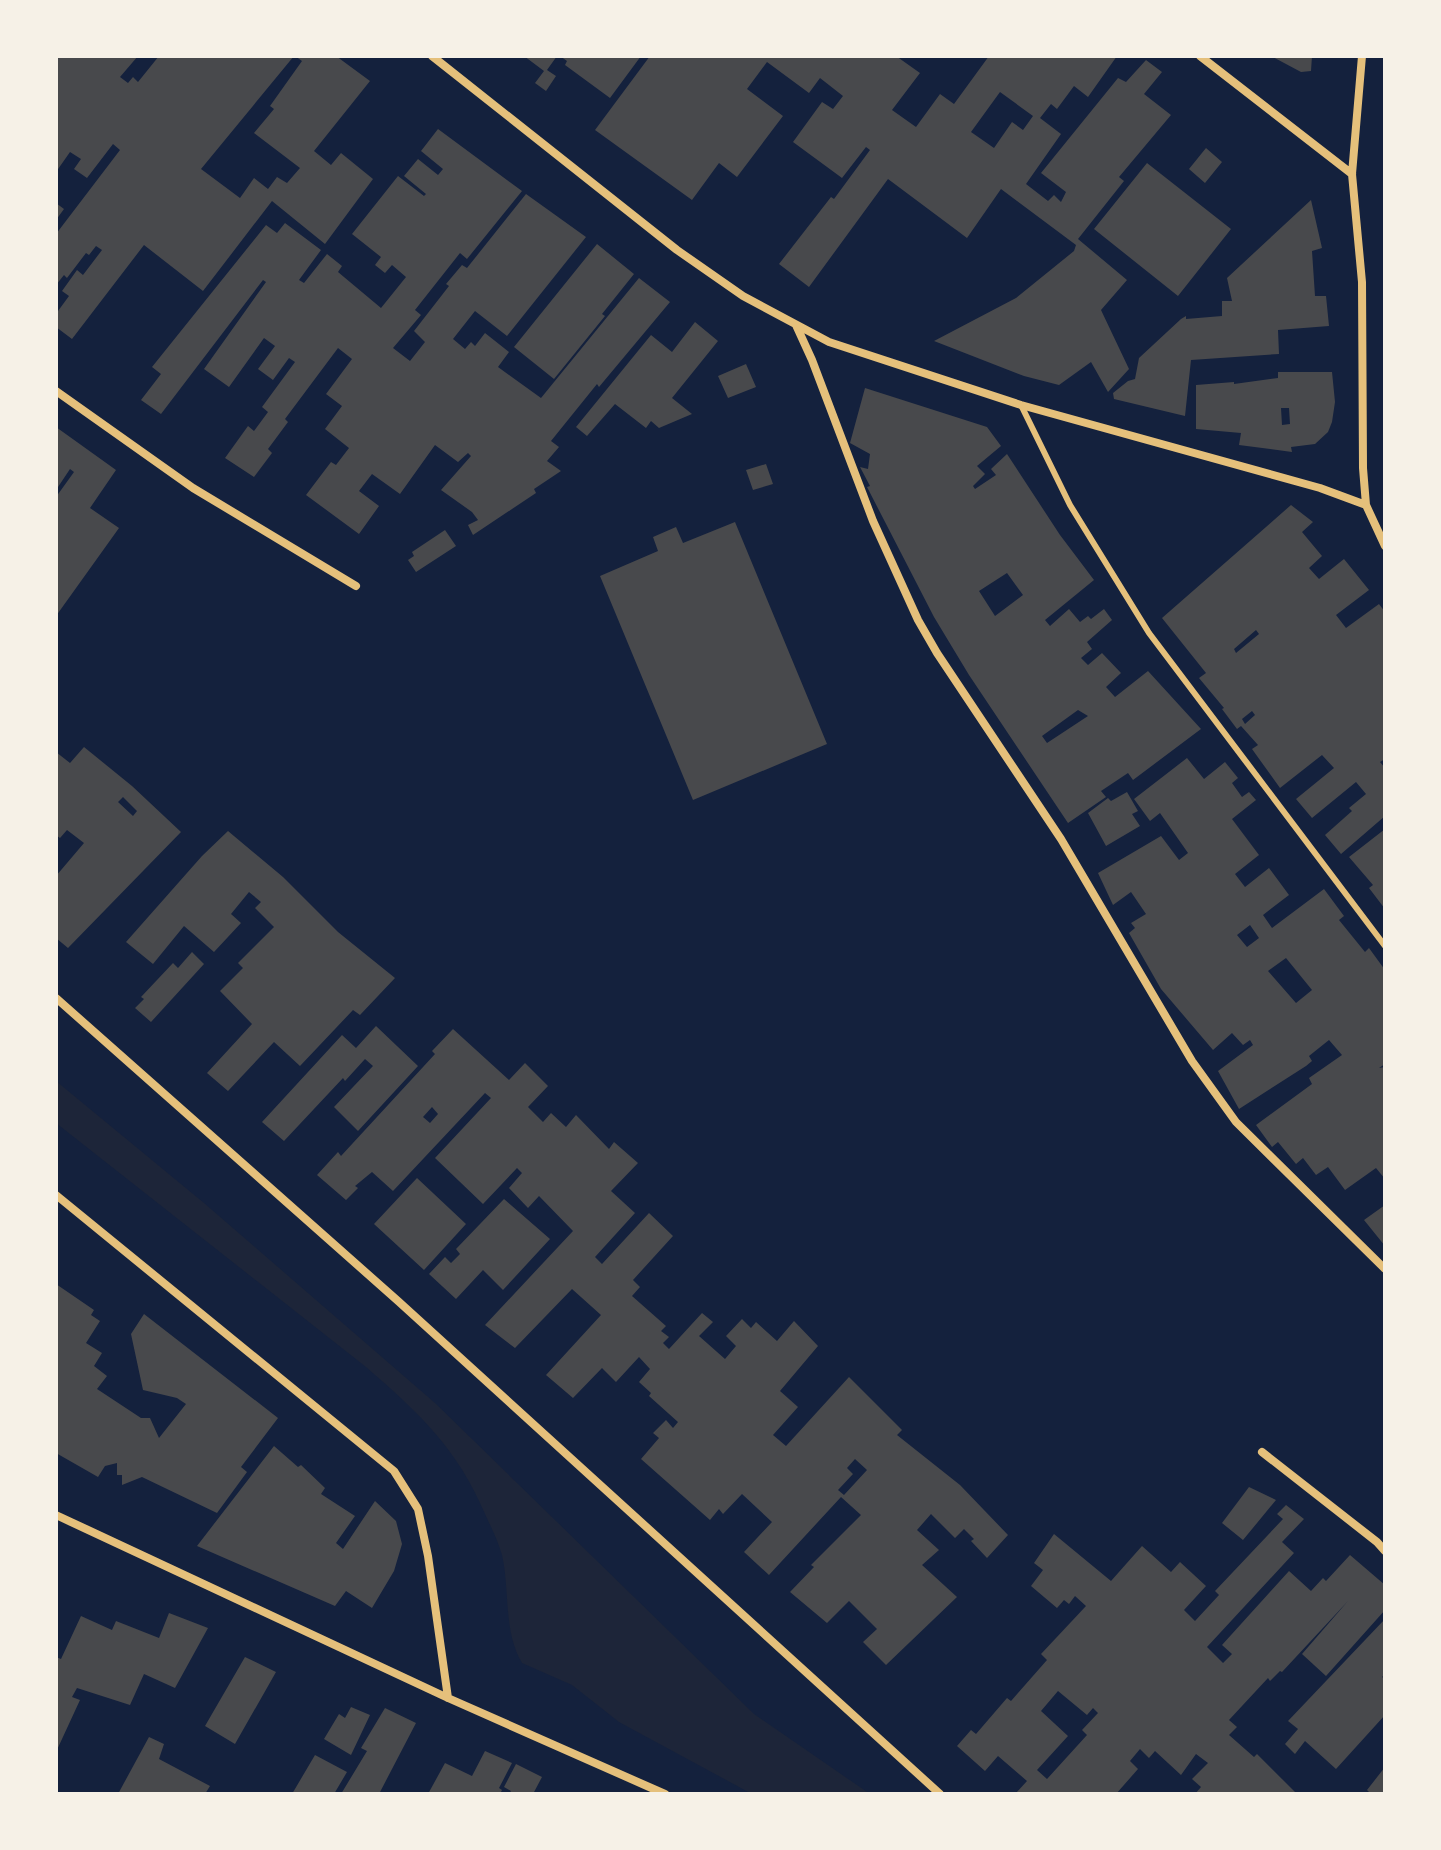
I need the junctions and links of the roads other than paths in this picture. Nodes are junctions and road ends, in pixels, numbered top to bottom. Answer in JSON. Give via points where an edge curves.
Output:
{"nodes":[{"id":1,"x":432,"y":56,"type":"edge"},
{"id":2,"x":1200,"y":56,"type":"edge"},
{"id":3,"x":1362,"y":56,"type":"edge"},
{"id":4,"x":1352,"y":174,"type":"junction"},
{"id":5,"x":796,"y":325,"type":"junction"},
{"id":6,"x":56,"y":391,"type":"edge"},
{"id":7,"x":1021,"y":405,"type":"junction"},
{"id":8,"x":1366,"y":505,"type":"junction"},
{"id":9,"x":1385,"y":546,"type":"edge"},
{"id":10,"x":356,"y":586,"type":"dead end"},
{"id":11,"x":1385,"y":946,"type":"edge"},
{"id":12,"x":56,"y":998,"type":"edge"},
{"id":13,"x":56,"y":1195,"type":"edge"},
{"id":14,"x":1385,"y":1269,"type":"edge"},
{"id":15,"x":1262,"y":1452,"type":"dead end"},
{"id":16,"x":56,"y":1515,"type":"edge"},
{"id":17,"x":1385,"y":1551,"type":"edge"},
{"id":18,"x":448,"y":1698,"type":"junction"},
{"id":19,"x":665,"y":1794,"type":"edge"},
{"id":20,"x":940,"y":1794,"type":"edge"}],
"edges":[{"from":1,"to":5,"type":"street","via":[[677,250]]},
{"from":2,"to":4,"type":"street"},
{"from":3,"to":4,"type":"street"},
{"from":4,"to":8,"type":"street","via":[[1362,282]]},
{"from":5,"to":7,"type":"street","via":[[829,342]]},
{"from":5,"to":14,"type":"street","via":[[873,521],[937,653],[1061,839],[1192,1061],[1272,1158]]},
{"from":6,"to":10,"type":"street","via":[[193,488]]},
{"from":7,"to":8,"type":"street"},
{"from":7,"to":11,"type":"lane","via":[[1070,505],[1149,633]]},
{"from":8,"to":9,"type":"street"},
{"from":12,"to":20,"type":"street"},
{"from":13,"to":18,"type":"street","via":[[394,1471],[418,1509]]},
{"from":15,"to":17,"type":"street"},
{"from":16,"to":18,"type":"street"},
{"from":18,"to":19,"type":"street"}]}
